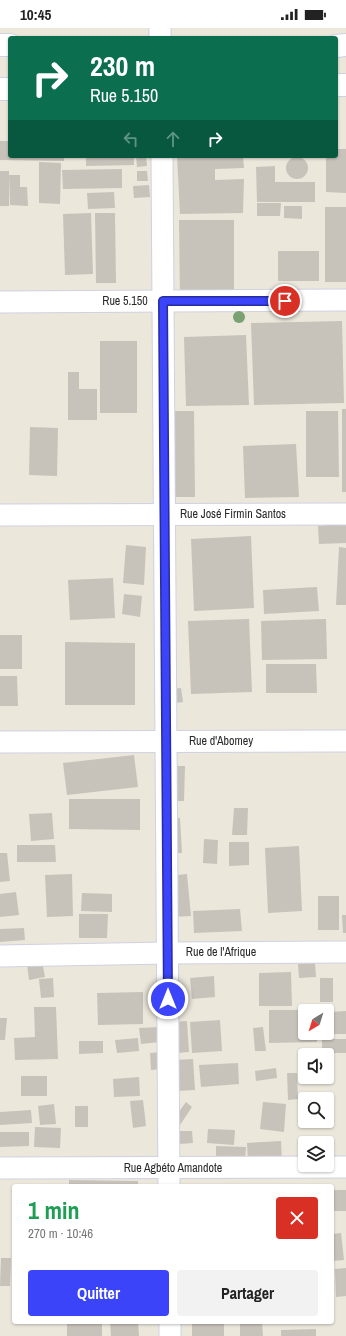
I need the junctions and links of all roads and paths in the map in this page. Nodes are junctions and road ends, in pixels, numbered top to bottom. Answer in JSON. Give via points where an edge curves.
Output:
{"nodes":[{"id":1,"x":162,"y":158,"type":"edge"},
{"id":2,"x":346,"y":300,"type":"edge"},
{"id":3,"x":163,"y":301,"type":"junction"},
{"id":4,"x":0,"y":302,"type":"edge"},
{"id":5,"x":346,"y":514,"type":"edge"},
{"id":6,"x":0,"y":515,"type":"edge"},
{"id":7,"x":164,"y":515,"type":"junction"},
{"id":8,"x":346,"y":741,"type":"edge"},
{"id":9,"x":0,"y":742,"type":"edge"},
{"id":10,"x":166,"y":742,"type":"junction"},
{"id":11,"x":346,"y":952,"type":"edge"},
{"id":12,"x":167,"y":953,"type":"junction"},
{"id":13,"x":0,"y":956,"type":"edge"},
{"id":14,"x":346,"y":1167,"type":"edge"},
{"id":15,"x":0,"y":1168,"type":"edge"},
{"id":16,"x":169,"y":1177,"type":"edge"},
{"id":17,"x":170,"y":1324,"type":"edge"},
{"id":18,"x":170,"y":1336,"type":"edge"}],
"edges":[{"from":1,"to":3,"type":"street"},
{"from":2,"to":3,"type":"street","name":"Rue 5.150"},
{"from":3,"to":4,"type":"street","name":"Rue 5.150"},
{"from":3,"to":7,"type":"street"},
{"from":5,"to":7,"type":"street","name":"Rue José Firmin Santos"},
{"from":6,"to":7,"type":"street","name":"Rue José Firmin Santos"},
{"from":7,"to":10,"type":"street"},
{"from":8,"to":10,"type":"street","name":"Rue d'Abomey"},
{"from":9,"to":10,"type":"street","name":"Rue d'Abomey"},
{"from":10,"to":12,"type":"street"},
{"from":11,"to":12,"type":"street","name":"Rue de l'Afrique"},
{"from":12,"to":13,"type":"street","name":"Rue de l'Afrique"},
{"from":12,"to":16,"type":"street"},
{"from":14,"to":16,"type":"street","name":"Rue Agbéto Amandote"},
{"from":15,"to":16,"type":"street","name":"Rue Agbéto Amandote"},
{"from":17,"to":18,"type":"street"}]}
